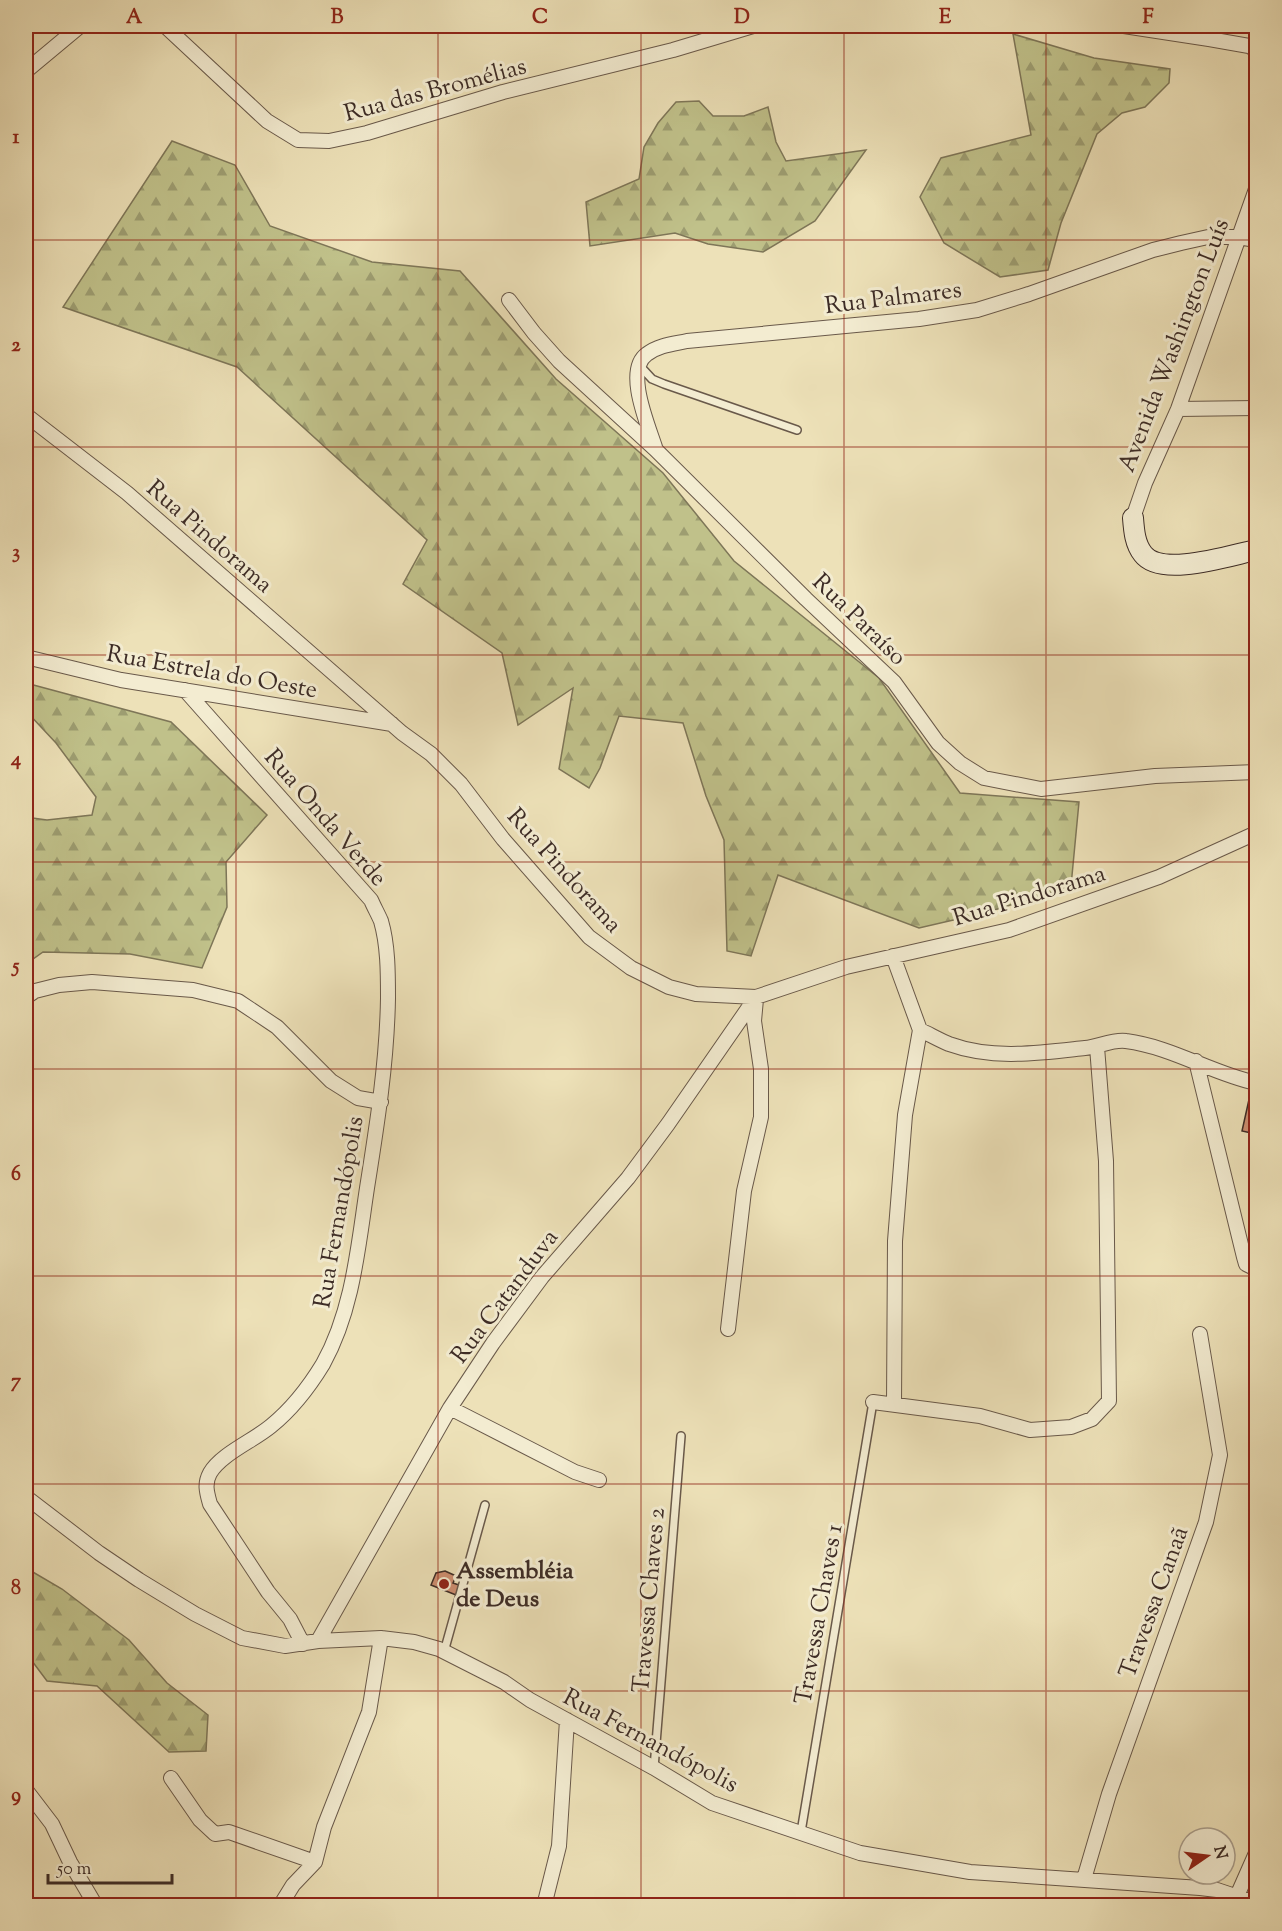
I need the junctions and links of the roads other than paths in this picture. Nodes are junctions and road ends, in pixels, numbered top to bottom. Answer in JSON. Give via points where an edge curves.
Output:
{"nodes":[{"id":1,"x":81,"y":26,"type":"edge"},
{"id":2,"x":165,"y":26,"type":"edge"},
{"id":3,"x":753,"y":26,"type":"edge"},
{"id":4,"x":1124,"y":26,"type":"edge"},
{"id":5,"x":1257,"y":50,"type":"edge"},
{"id":6,"x":26,"y":71,"type":"edge"},
{"id":7,"x":1257,"y":189,"type":"edge"},
{"id":8,"x":1238,"y":237,"type":"junction"},
{"id":9,"x":1257,"y":240,"type":"edge"},
{"id":10,"x":509,"y":300,"type":"dead end"},
{"id":11,"x":639,"y":365,"type":"junction"},
{"id":12,"x":1257,"y":408,"type":"edge"},
{"id":13,"x":1178,"y":409,"type":"junction"},
{"id":14,"x":26,"y":416,"type":"edge"},
{"id":15,"x":797,"y":430,"type":"dead end"},
{"id":16,"x":655,"y":449,"type":"junction"},
{"id":17,"x":1133,"y":518,"type":"joint"},
{"id":18,"x":1257,"y":550,"type":"edge"},
{"id":19,"x":26,"y":657,"type":"edge"},
{"id":20,"x":185,"y":690,"type":"junction"},
{"id":21,"x":392,"y":724,"type":"junction"},
{"id":22,"x":1257,"y":772,"type":"edge"},
{"id":23,"x":1257,"y":833,"type":"edge"},
{"id":24,"x":893,"y":956,"type":"junction"},
{"id":25,"x":26,"y":997,"type":"edge"},
{"id":26,"x":756,"y":997,"type":"junction"},
{"id":27,"x":920,"y":1030,"type":"junction"},
{"id":28,"x":1097,"y":1047,"type":"junction"},
{"id":29,"x":1196,"y":1061,"type":"junction"},
{"id":30,"x":1257,"y":1083,"type":"edge"},
{"id":31,"x":381,"y":1101,"type":"junction"},
{"id":32,"x":1257,"y":1269,"type":"edge"},
{"id":33,"x":728,"y":1329,"type":"dead end"},
{"id":34,"x":1200,"y":1334,"type":"dead end"},
{"id":35,"x":873,"y":1402,"type":"joint"},
{"id":36,"x":894,"y":1405,"type":"junction"},
{"id":37,"x":450,"y":1408,"type":"junction"},
{"id":38,"x":681,"y":1436,"type":"dead end"},
{"id":39,"x":599,"y":1480,"type":"dead end"},
{"id":40,"x":26,"y":1497,"type":"edge"},
{"id":41,"x":485,"y":1505,"type":"dead end"},
{"id":42,"x":381,"y":1638,"type":"junction"},
{"id":43,"x":318,"y":1641,"type":"junction"},
{"id":44,"x":303,"y":1644,"type":"junction"},
{"id":45,"x":444,"y":1652,"type":"junction"},
{"id":46,"x":567,"y":1720,"type":"junction"},
{"id":47,"x":654,"y":1768,"type":"junction"},
{"id":48,"x":171,"y":1778,"type":"dead end"},
{"id":49,"x":26,"y":1790,"type":"edge"},
{"id":50,"x":801,"y":1832,"type":"junction"},
{"id":51,"x":1257,"y":1853,"type":"edge"},
{"id":52,"x":315,"y":1862,"type":"junction"},
{"id":53,"x":1084,"y":1879,"type":"junction"},
{"id":54,"x":1237,"y":1896,"type":"junction"},
{"id":55,"x":1257,"y":1903,"type":"edge"},
{"id":56,"x":96,"y":1905,"type":"edge"},
{"id":57,"x":280,"y":1905,"type":"edge"},
{"id":58,"x":544,"y":1905,"type":"edge"}],
"edges":[{"from":1,"to":6,"type":"street"},
{"from":2,"to":3,"type":"street","name":"Rua das Bromélias","via":[[267,121],[298,140],[329,141]]},
{"from":4,"to":5,"type":"street"},
{"from":7,"to":8,"type":"street","name":"Avenida Washington Luís"},
{"from":8,"to":9,"type":"street","name":"Rua Palmares"},
{"from":8,"to":11,"type":"street","name":"Rua Palmares","via":[[1208,237],[1153,250],[977,310],[919,320],[687,341],[659,347],[645,355]]},
{"from":8,"to":13,"type":"street","name":"Avenida Washington Luís"},
{"from":10,"to":16,"type":"street","name":"Rua Paraíso","via":[[559,361]]},
{"from":11,"to":15,"type":"lane","via":[[652,379],[664,384]]},
{"from":11,"to":16,"type":"street","via":[[637,385]]},
{"from":12,"to":13,"type":"street"},
{"from":13,"to":17,"type":"street","name":"Avenida Washington Luís"},
{"from":14,"to":21,"type":"street","name":"Rua Pindorama","via":[[127,493]]},
{"from":16,"to":22,"type":"street","name":"Rua Paraíso","via":[[894,682],[938,743],[984,778],[1041,789],[1155,776]]},
{"from":17,"to":18,"type":"street","via":[[1134,538],[1151,562],[1179,564]]},
{"from":19,"to":20,"type":"street","name":"Rua Estrela do Oeste","via":[[121,680]]},
{"from":20,"to":21,"type":"street","name":"Rua Estrela do Oeste"},
{"from":20,"to":31,"type":"street","name":"Rua Onda Verde","via":[[371,900],[380,921],[388,969]]},
{"from":21,"to":26,"type":"street","name":"Rua Pindorama","via":[[461,784],[503,839],[589,937],[631,968],[669,987],[696,994]]},
{"from":23,"to":24,"type":"street","name":"Rua Pindorama","via":[[1159,877],[1009,930]]},
{"from":24,"to":26,"type":"street","name":"Rua Pindorama"},
{"from":24,"to":27,"type":"street"},
{"from":25,"to":31,"type":"street","name":"Rua Fernandópolis","via":[[59,985],[92,982],[193,990],[238,1001],[277,1027],[331,1081],[358,1098]]},
{"from":26,"to":33,"type":"street","via":[[754,1022],[761,1069],[761,1117],[744,1191]]},
{"from":26,"to":37,"type":"street","name":"Rua Catanduva","via":[[628,1178],[542,1277]]},
{"from":27,"to":28,"type":"street","via":[[948,1044],[987,1053],[1025,1055]]},
{"from":27,"to":36,"type":"street","via":[[905,1115],[895,1241]]},
{"from":28,"to":29,"type":"street","via":[[1122,1040],[1155,1046]]},
{"from":28,"to":36,"type":"street","via":[[1106,1161],[1109,1401],[1092,1419],[1071,1427],[1030,1430],[980,1416]]},
{"from":29,"to":30,"type":"street"},
{"from":29,"to":32,"type":"street","via":[[1246,1264]]},
{"from":31,"to":44,"type":"street","name":"Rua Fernandópolis","via":[[346,1311],[324,1362],[304,1394],[271,1426],[218,1463],[206,1484],[210,1504],[290,1619]]},
{"from":34,"to":53,"type":"street","name":"Travessa Canaã","via":[[1220,1455],[1214,1490],[1109,1794]]},
{"from":35,"to":36,"type":"street"},
{"from":35,"to":50,"type":"lane","name":"Travessa Chaves 1"},
{"from":37,"to":39,"type":"street","via":[[575,1472]]},
{"from":37,"to":43,"type":"street","name":"Rua Catanduva"},
{"from":38,"to":47,"type":"lane","name":"Travessa Chaves 2"},
{"from":40,"to":44,"type":"street","via":[[99,1553],[195,1614],[242,1638],[285,1646]]},
{"from":41,"to":45,"type":"lane"},
{"from":42,"to":43,"type":"street","name":"Rua Fernandópolis"},
{"from":42,"to":45,"type":"street","name":"Rua Fernandópolis","via":[[414,1642]]},
{"from":42,"to":52,"type":"street","via":[[369,1712],[324,1827]]},
{"from":43,"to":44,"type":"street"},
{"from":45,"to":46,"type":"street","name":"Rua Fernandópolis"},
{"from":46,"to":47,"type":"street","name":"Rua Fernandópolis"},
{"from":46,"to":58,"type":"street","via":[[559,1846]]},
{"from":47,"to":50,"type":"street","name":"Rua Fernandópolis","via":[[712,1803]]},
{"from":48,"to":52,"type":"street","via":[[200,1820],[215,1833],[229,1832]]},
{"from":49,"to":56,"type":"street","via":[[52,1824]]},
{"from":50,"to":53,"type":"street","name":"Rua Fernandópolis","via":[[860,1853],[917,1864],[970,1872]]},
{"from":51,"to":54,"type":"street"},
{"from":52,"to":57,"type":"street"},
{"from":53,"to":54,"type":"street","name":"Rua Fernandópolis","via":[[1200,1888]]},
{"from":54,"to":55,"type":"street","name":"Rua Fernandópolis"}]}
